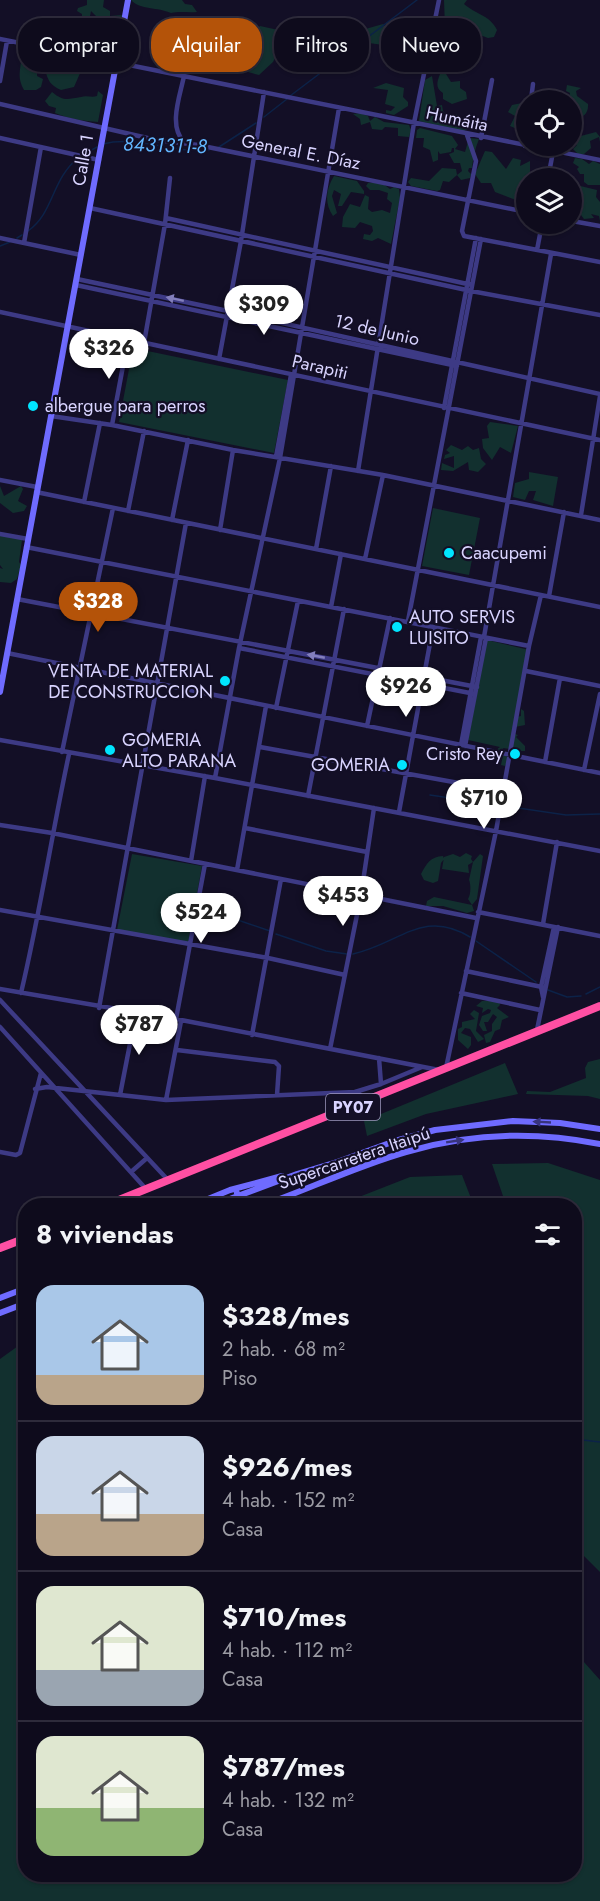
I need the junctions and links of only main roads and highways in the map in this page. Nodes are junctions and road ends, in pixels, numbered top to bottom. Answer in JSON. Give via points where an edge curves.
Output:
{"nodes":[{"id":1,"x":600,"y":1006,"type":"edge"},
{"id":2,"x":124,"y":1198,"type":"edge"},
{"id":3,"x":18,"y":1241,"type":"edge"},
{"id":4,"x":0,"y":1248,"type":"edge"}],
"edges":[{"from":1,"to":2,"type":"highway","number":"PY07"},
{"from":3,"to":4,"type":"highway"}]}
